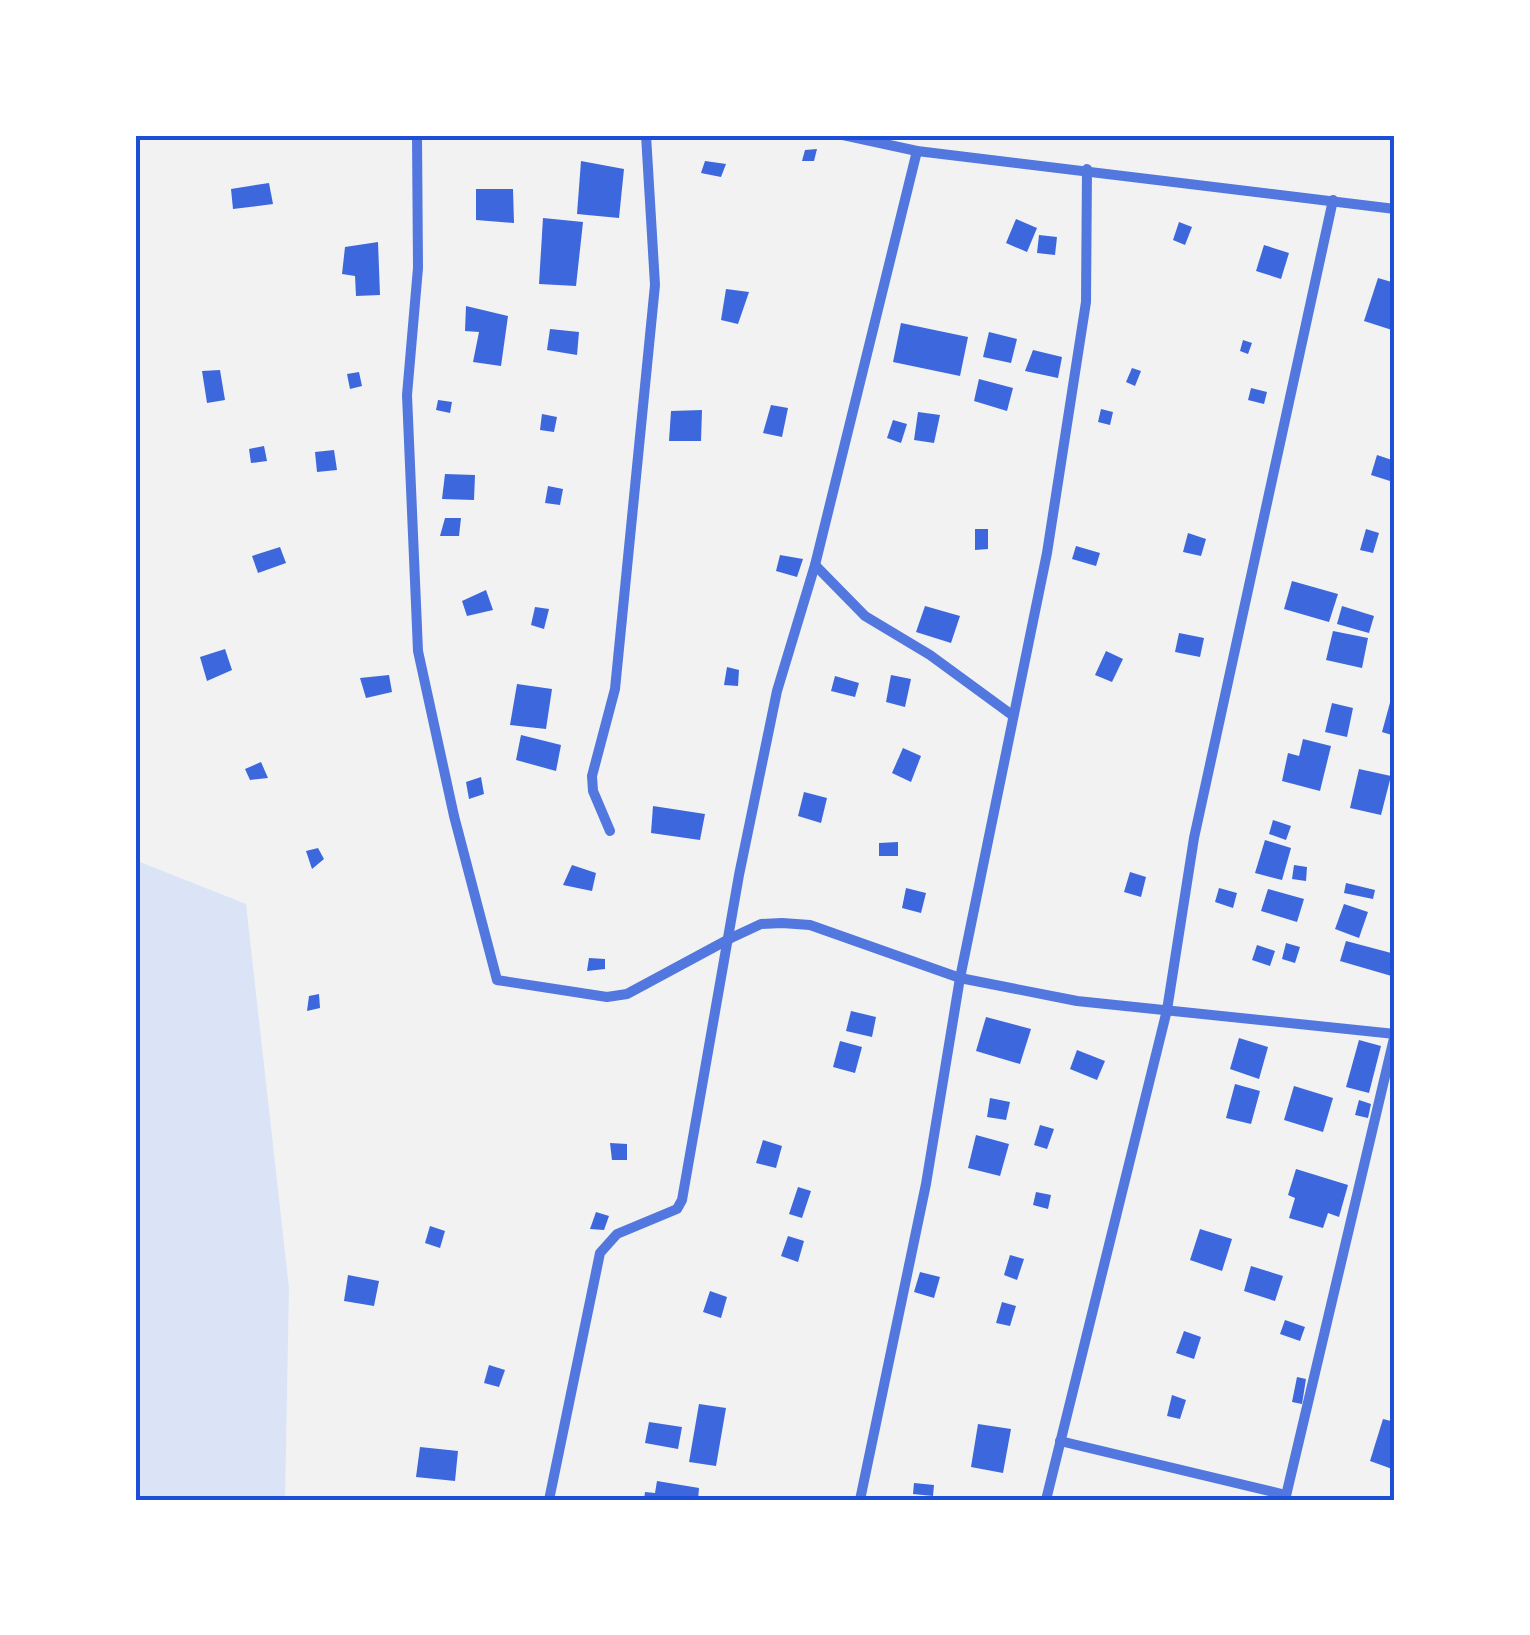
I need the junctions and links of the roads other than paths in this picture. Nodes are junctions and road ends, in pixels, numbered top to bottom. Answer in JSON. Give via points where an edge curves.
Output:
{"nodes":[{"id":1,"x":417,"y":135,"type":"edge"},
{"id":2,"x":646,"y":135,"type":"edge"},
{"id":3,"x":843,"y":135,"type":"edge"},
{"id":4,"x":917,"y":151,"type":"junction"},
{"id":5,"x":1087,"y":169,"type":"junction"},
{"id":6,"x":1332,"y":200,"type":"junction"},
{"id":7,"x":1395,"y":209,"type":"edge"},
{"id":8,"x":814,"y":564,"type":"junction"},
{"id":9,"x":1012,"y":715,"type":"junction"},
{"id":10,"x":610,"y":832,"type":"dead end"},
{"id":11,"x":731,"y":938,"type":"junction"},
{"id":12,"x":960,"y":978,"type":"junction"},
{"id":13,"x":1167,"y":1010,"type":"junction"},
{"id":14,"x":1395,"y":1034,"type":"edge"},
{"id":15,"x":1060,"y":1442,"type":"junction"},
{"id":16,"x":1286,"y":1498,"type":"edge"},
{"id":17,"x":548,"y":1500,"type":"edge"},
{"id":18,"x":860,"y":1500,"type":"edge"},
{"id":19,"x":1046,"y":1500,"type":"edge"}],
"edges":[{"from":1,"to":11,"type":"street","via":[[418,268],[407,395],[418,651],[497,980],[607,998],[627,994]]},
{"from":2,"to":10,"type":"street","via":[[655,285],[615,689],[592,776]]},
{"from":3,"to":4,"type":"street"},
{"from":4,"to":5,"type":"street"},
{"from":4,"to":8,"type":"street"},
{"from":5,"to":6,"type":"street"},
{"from":5,"to":9,"type":"street","via":[[1086,302],[1047,553]]},
{"from":6,"to":7,"type":"street"},
{"from":6,"to":13,"type":"street","via":[[1205,782]]},
{"from":8,"to":9,"type":"street","via":[[865,616]]},
{"from":8,"to":11,"type":"street","via":[[776,691]]},
{"from":9,"to":12,"type":"street"},
{"from":11,"to":12,"type":"street","via":[[761,924],[810,925]]},
{"from":11,"to":17,"type":"street","via":[[682,1200],[677,1209],[617,1234],[600,1252]]},
{"from":12,"to":13,"type":"street"},
{"from":12,"to":18,"type":"street","via":[[926,1184]]},
{"from":13,"to":14,"type":"street"},
{"from":13,"to":15,"type":"street"},
{"from":14,"to":16,"type":"street"},
{"from":15,"to":16,"type":"street"},
{"from":15,"to":19,"type":"street"}]}
